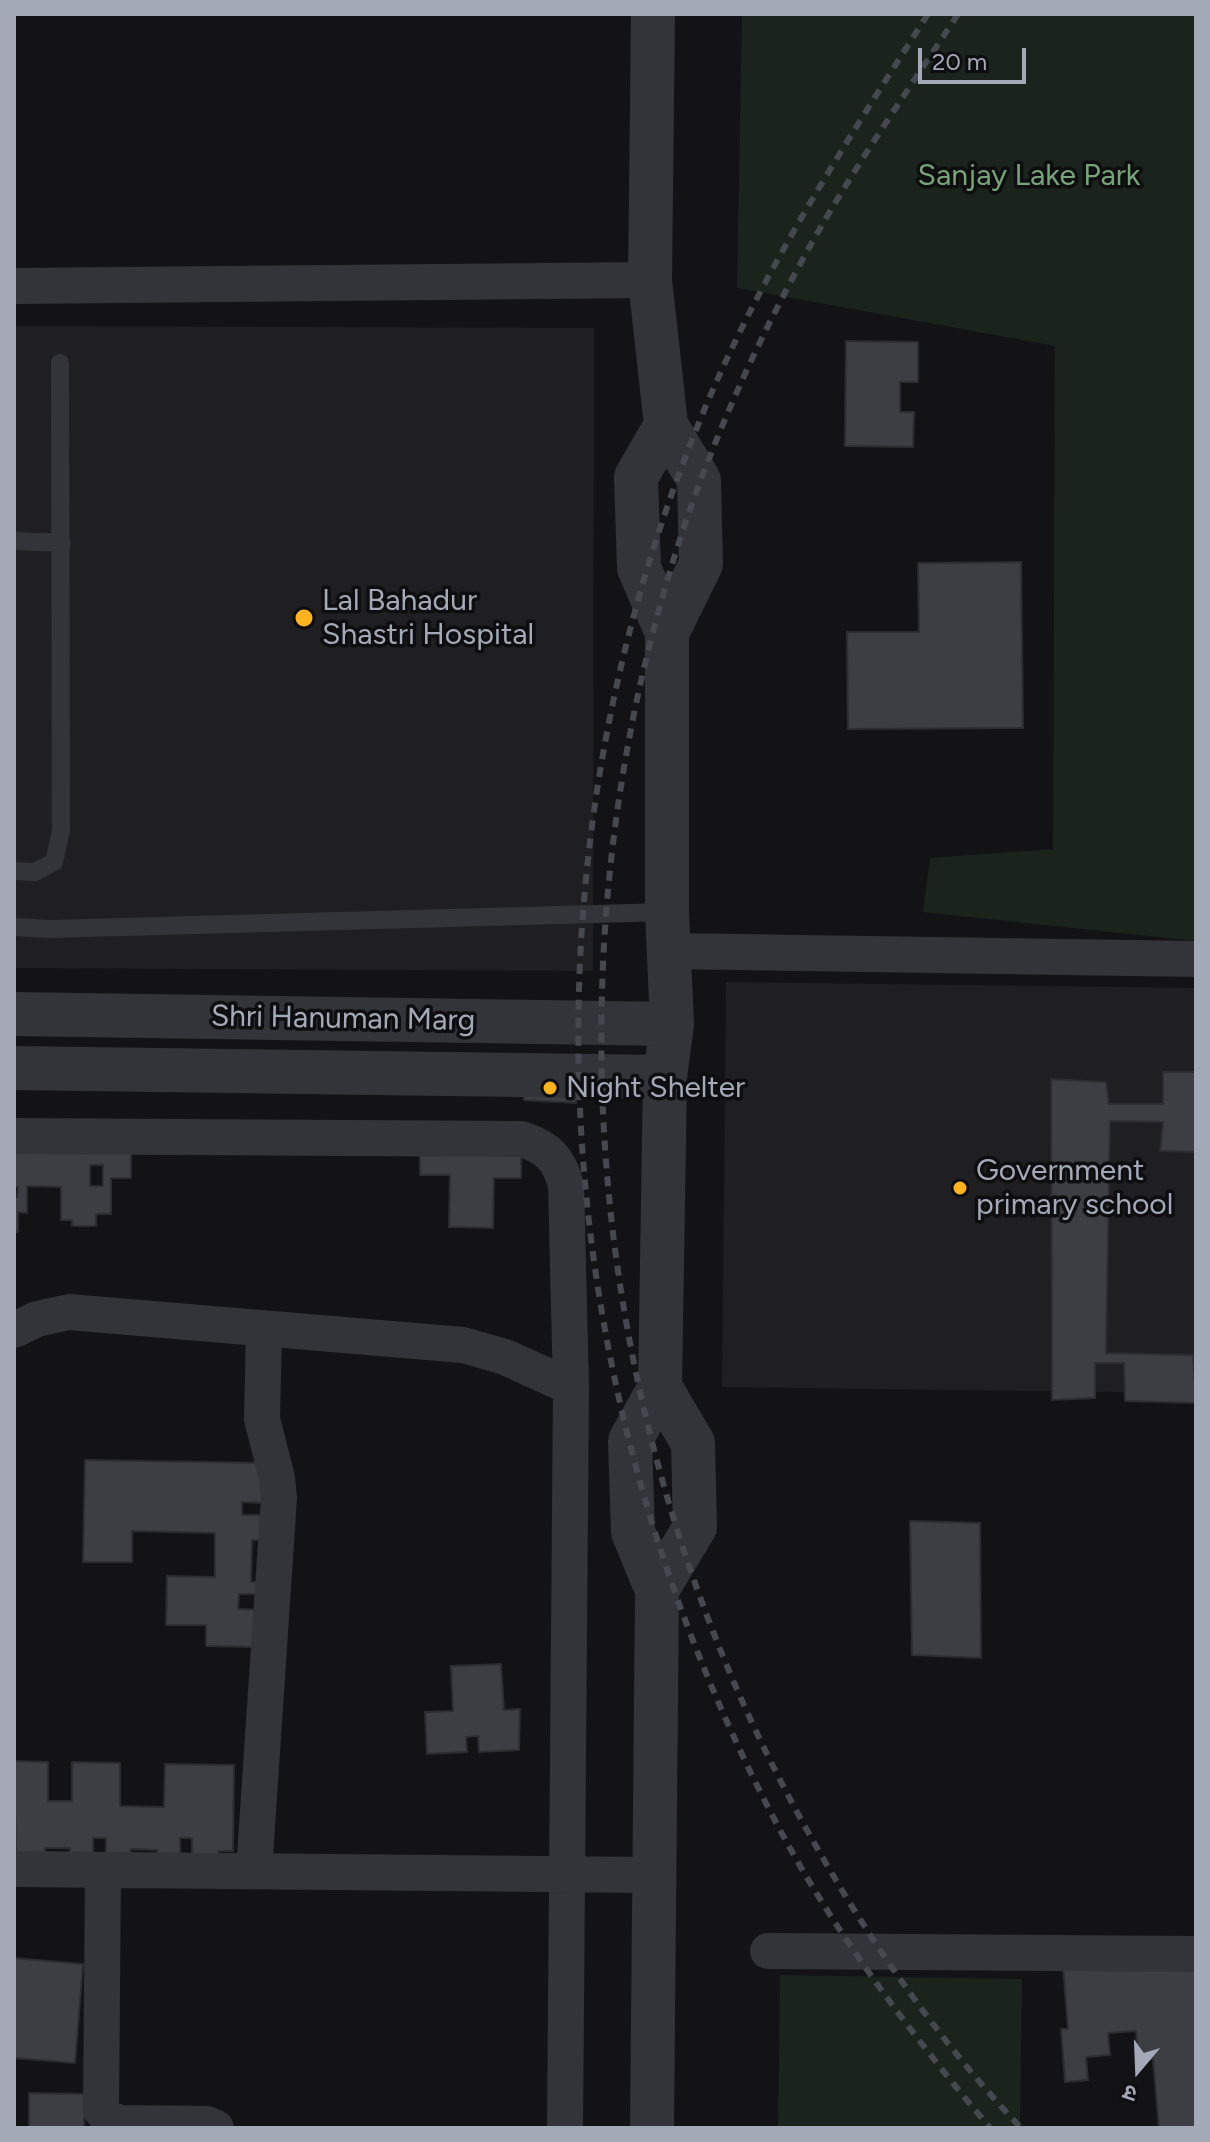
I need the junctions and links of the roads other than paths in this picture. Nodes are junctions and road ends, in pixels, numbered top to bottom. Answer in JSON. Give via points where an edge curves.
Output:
{"nodes":[{"id":1,"x":653,"y":14,"type":"edge"},
{"id":2,"x":650,"y":280,"type":"junction"},
{"id":3,"x":14,"y":286,"type":"edge"},
{"id":4,"x":60,"y":363,"type":"dead end"},
{"id":5,"x":666,"y":425,"type":"junction"},
{"id":6,"x":14,"y":541,"type":"edge"},
{"id":7,"x":62,"y":543,"type":"junction"},
{"id":8,"x":667,"y":633,"type":"junction"},
{"id":9,"x":14,"y":871,"type":"edge"},
{"id":10,"x":14,"y":927,"type":"edge"},
{"id":11,"x":669,"y":932,"type":"junction"},
{"id":12,"x":1196,"y":959,"type":"edge"},
{"id":13,"x":14,"y":1014,"type":"edge"},
{"id":14,"x":672,"y":1024,"type":"junction"},
{"id":15,"x":14,"y":1068,"type":"edge"},
{"id":16,"x":665,"y":1077,"type":"junction"},
{"id":17,"x":14,"y":1136,"type":"edge"},
{"id":18,"x":264,"y":1328,"type":"junction"},
{"id":19,"x":14,"y":1330,"type":"edge"},
{"id":20,"x":571,"y":1387,"type":"junction"},
{"id":21,"x":660,"y":1387,"type":"junction"},
{"id":22,"x":657,"y":1590,"type":"junction"},
{"id":23,"x":14,"y":1869,"type":"edge"},
{"id":24,"x":103,"y":1870,"type":"junction"},
{"id":25,"x":254,"y":1871,"type":"junction"},
{"id":26,"x":565,"y":1875,"type":"junction"},
{"id":27,"x":652,"y":1875,"type":"junction"},
{"id":28,"x":768,"y":1951,"type":"dead end"},
{"id":29,"x":1196,"y":1954,"type":"edge"},
{"id":30,"x":216,"y":2128,"type":"edge"},
{"id":31,"x":565,"y":2128,"type":"edge"},
{"id":32,"x":652,"y":2128,"type":"edge"}],
"edges":[{"from":1,"to":2,"type":"street"},
{"from":2,"to":3,"type":"street"},
{"from":2,"to":5,"type":"street"},
{"from":4,"to":7,"type":"lane"},
{"from":5,"to":8,"type":"street","via":[[636,477],[639,568]]},
{"from":5,"to":8,"type":"street","via":[[699,480],[701,564]]},
{"from":6,"to":7,"type":"lane"},
{"from":7,"to":9,"type":"lane","via":[[61,831],[54,862],[35,872]]},
{"from":8,"to":11,"type":"street"},
{"from":10,"to":11,"type":"lane"},
{"from":11,"to":12,"type":"street"},
{"from":11,"to":14,"type":"street"},
{"from":13,"to":14,"type":"street","name":"Shri Hanuman Marg"},
{"from":14,"to":16,"type":"street"},
{"from":15,"to":16,"type":"street","name":"Shri Hanuman Marg"},
{"from":16,"to":21,"type":"street"},
{"from":17,"to":20,"type":"street","via":[[534,1143],[556,1158],[566,1185]]},
{"from":18,"to":19,"type":"street","via":[[69,1312]]},
{"from":18,"to":20,"type":"street","via":[[463,1345],[505,1357]]},
{"from":18,"to":25,"type":"street","via":[[262,1419],[279,1498]]},
{"from":20,"to":26,"type":"street"},
{"from":21,"to":22,"type":"street","via":[[630,1441],[633,1532]]},
{"from":21,"to":22,"type":"street","via":[[693,1443],[695,1527]]},
{"from":22,"to":27,"type":"street"},
{"from":23,"to":24,"type":"street"},
{"from":24,"to":25,"type":"street"},
{"from":24,"to":30,"type":"street","via":[[101,2110],[121,2123]]},
{"from":25,"to":26,"type":"street"},
{"from":26,"to":27,"type":"street"},
{"from":26,"to":31,"type":"street"},
{"from":27,"to":32,"type":"street"},
{"from":28,"to":29,"type":"street"}]}
